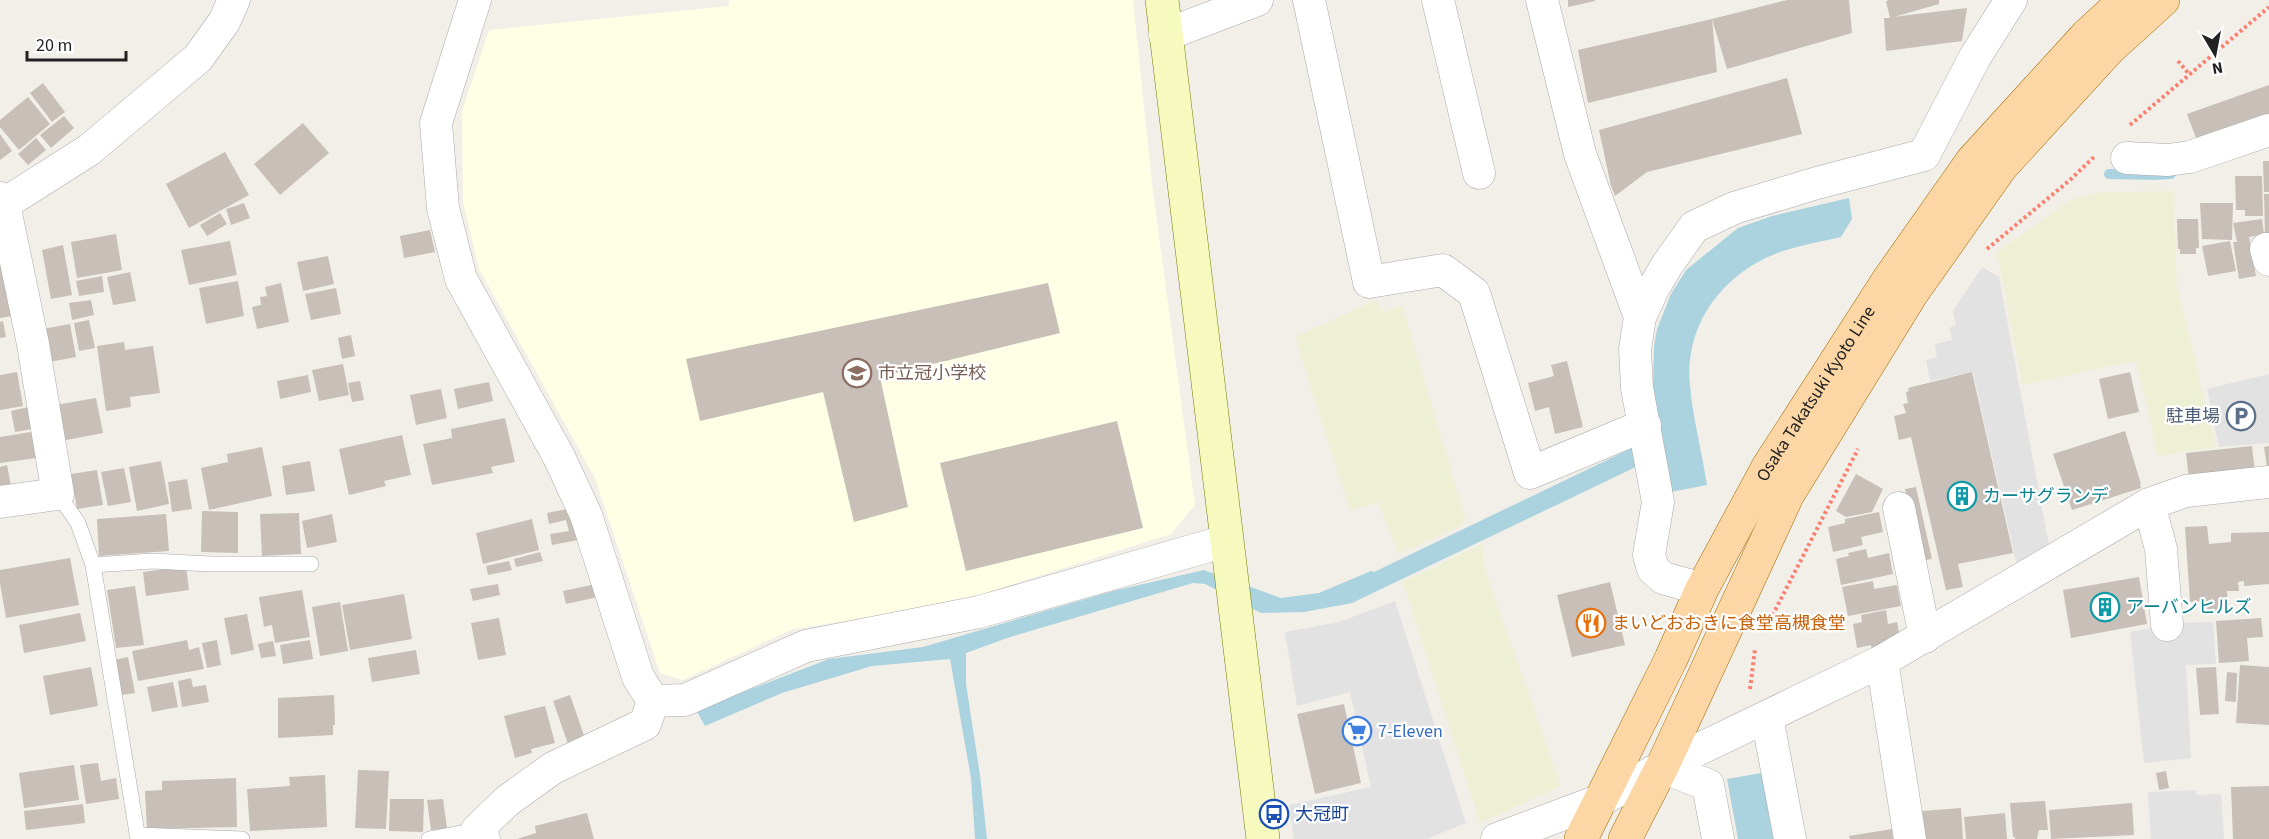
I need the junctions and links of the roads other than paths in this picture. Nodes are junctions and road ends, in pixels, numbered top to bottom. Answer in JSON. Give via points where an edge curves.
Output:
{"nodes":[{"id":1,"x":234,"y":0,"type":"edge"},
{"id":2,"x":475,"y":0,"type":"edge"},
{"id":3,"x":1162,"y":0,"type":"edge"},
{"id":4,"x":1257,"y":0,"type":"edge"},
{"id":5,"x":1309,"y":0,"type":"edge"},
{"id":6,"x":1438,"y":0,"type":"edge"},
{"id":7,"x":1542,"y":0,"type":"edge"},
{"id":8,"x":2011,"y":0,"type":"edge"},
{"id":9,"x":2125,"y":0,"type":"edge"},
{"id":10,"x":2163,"y":0,"type":"edge"},
{"id":11,"x":1165,"y":35,"type":"junction"},
{"id":12,"x":2269,"y":130,"type":"edge"},
{"id":13,"x":2117,"y":147,"type":"road end"},
{"id":14,"x":1479,"y":173,"type":"dead end"},
{"id":15,"x":2,"y":201,"type":"edge"},
{"id":16,"x":2269,"y":249,"type":"edge"},
{"id":17,"x":2269,"y":260,"type":"edge"},
{"id":18,"x":1640,"y":317,"type":"junction"},
{"id":19,"x":1645,"y":429,"type":"junction"},
{"id":20,"x":2269,"y":482,"type":"edge"},
{"id":21,"x":58,"y":494,"type":"junction"},
{"id":22,"x":0,"y":502,"type":"edge"},
{"id":23,"x":2149,"y":504,"type":"junction"},
{"id":24,"x":1899,"y":508,"type":"dead end"},
{"id":25,"x":1228,"y":556,"type":"junction"},
{"id":26,"x":311,"y":564,"type":"dead end"},
{"id":27,"x":93,"y":565,"type":"junction"},
{"id":28,"x":1702,"y":589,"type":"junction"},
{"id":29,"x":2167,"y":625,"type":"dead end"},
{"id":30,"x":1925,"y":637,"type":"junction"},
{"id":31,"x":1882,"y":661,"type":"junction"},
{"id":32,"x":653,"y":701,"type":"junction"},
{"id":33,"x":1767,"y":717,"type":"junction"},
{"id":34,"x":1662,"y":766,"type":"junction"},
{"id":35,"x":1601,"y":800,"type":"junction"},
{"id":36,"x":481,"y":835,"type":"edge"},
{"id":37,"x":138,"y":837,"type":"edge"},
{"id":38,"x":242,"y":839,"type":"edge"},
{"id":39,"x":429,"y":839,"type":"edge"},
{"id":40,"x":1263,"y":839,"type":"edge"},
{"id":41,"x":1497,"y":839,"type":"edge"},
{"id":42,"x":1581,"y":839,"type":"edge"},
{"id":43,"x":1625,"y":839,"type":"edge"},
{"id":44,"x":1718,"y":839,"type":"edge"},
{"id":45,"x":1790,"y":839,"type":"edge"},
{"id":46,"x":1910,"y":839,"type":"edge"}],
"edges":[{"from":1,"to":15,"type":"street","via":[[224,22],[198,58],[89,150]]},
{"from":2,"to":32,"type":"street","via":[[436,123],[443,208],[461,279],[559,457],[586,515],[638,677]]},
{"from":3,"to":11,"type":"street"},
{"from":4,"to":11,"type":"street"},
{"from":5,"to":19,"type":"street","via":[[1369,282],[1443,270],[1474,293],[1530,473]]},
{"from":6,"to":14,"type":"street"},
{"from":7,"to":18,"type":"street","via":[[1580,154]]},
{"from":8,"to":18,"type":"street","via":[[1975,57],[1924,155],[1734,208],[1694,227],[1667,265]]},
{"from":9,"to":28,"type":"main road","name":"Osaka Takatsuki Kyoto Line","via":[[2087,35],[1972,161],[1889,279],[1768,467]]},
{"from":10,"to":34,"type":"main road","name":"Osaka Takatsuki Kyoto Line","via":[[2109,49],[2001,167],[1912,293],[1788,494]]},
{"from":11,"to":25,"type":"street"},
{"from":12,"to":13,"type":"street","via":[[2190,158],[2168,160]]},
{"from":15,"to":21,"type":"street","via":[[33,344]]},
{"from":16,"to":17,"type":"street"},
{"from":18,"to":19,"type":"street","via":[[1635,368]]},
{"from":19,"to":28,"type":"street","via":[[1658,502],[1650,562],[1663,578]]},
{"from":20,"to":23,"type":"street","via":[[2186,491]]},
{"from":21,"to":22,"type":"street"},
{"from":21,"to":27,"type":"lane","via":[[78,523]]},
{"from":23,"to":29,"type":"street","via":[[2161,549]]},
{"from":23,"to":30,"type":"street"},
{"from":24,"to":30,"type":"street"},
{"from":25,"to":32,"type":"street","via":[[806,646],[685,700]]},
{"from":25,"to":40,"type":"street"},
{"from":26,"to":27,"type":"lane","via":[[153,561]]},
{"from":27,"to":37,"type":"lane"},
{"from":28,"to":35,"type":"main road","name":"Osaka Takatsuki Kyoto Line"},
{"from":30,"to":31,"type":"street"},
{"from":31,"to":33,"type":"street"},
{"from":31,"to":46,"type":"street"},
{"from":32,"to":36,"type":"street","via":[[645,724],[553,768],[507,801]]},
{"from":33,"to":34,"type":"street"},
{"from":33,"to":45,"type":"street"},
{"from":34,"to":35,"type":"street"},
{"from":34,"to":43,"type":"main road","name":"Osaka Takatsuki Kyoto Line"},
{"from":34,"to":44,"type":"street","via":[[1708,785]]},
{"from":35,"to":41,"type":"street"},
{"from":35,"to":42,"type":"main road","name":"Osaka Takatsuki Kyoto Line"},
{"from":36,"to":39,"type":"lane"},
{"from":37,"to":38,"type":"lane"}]}
